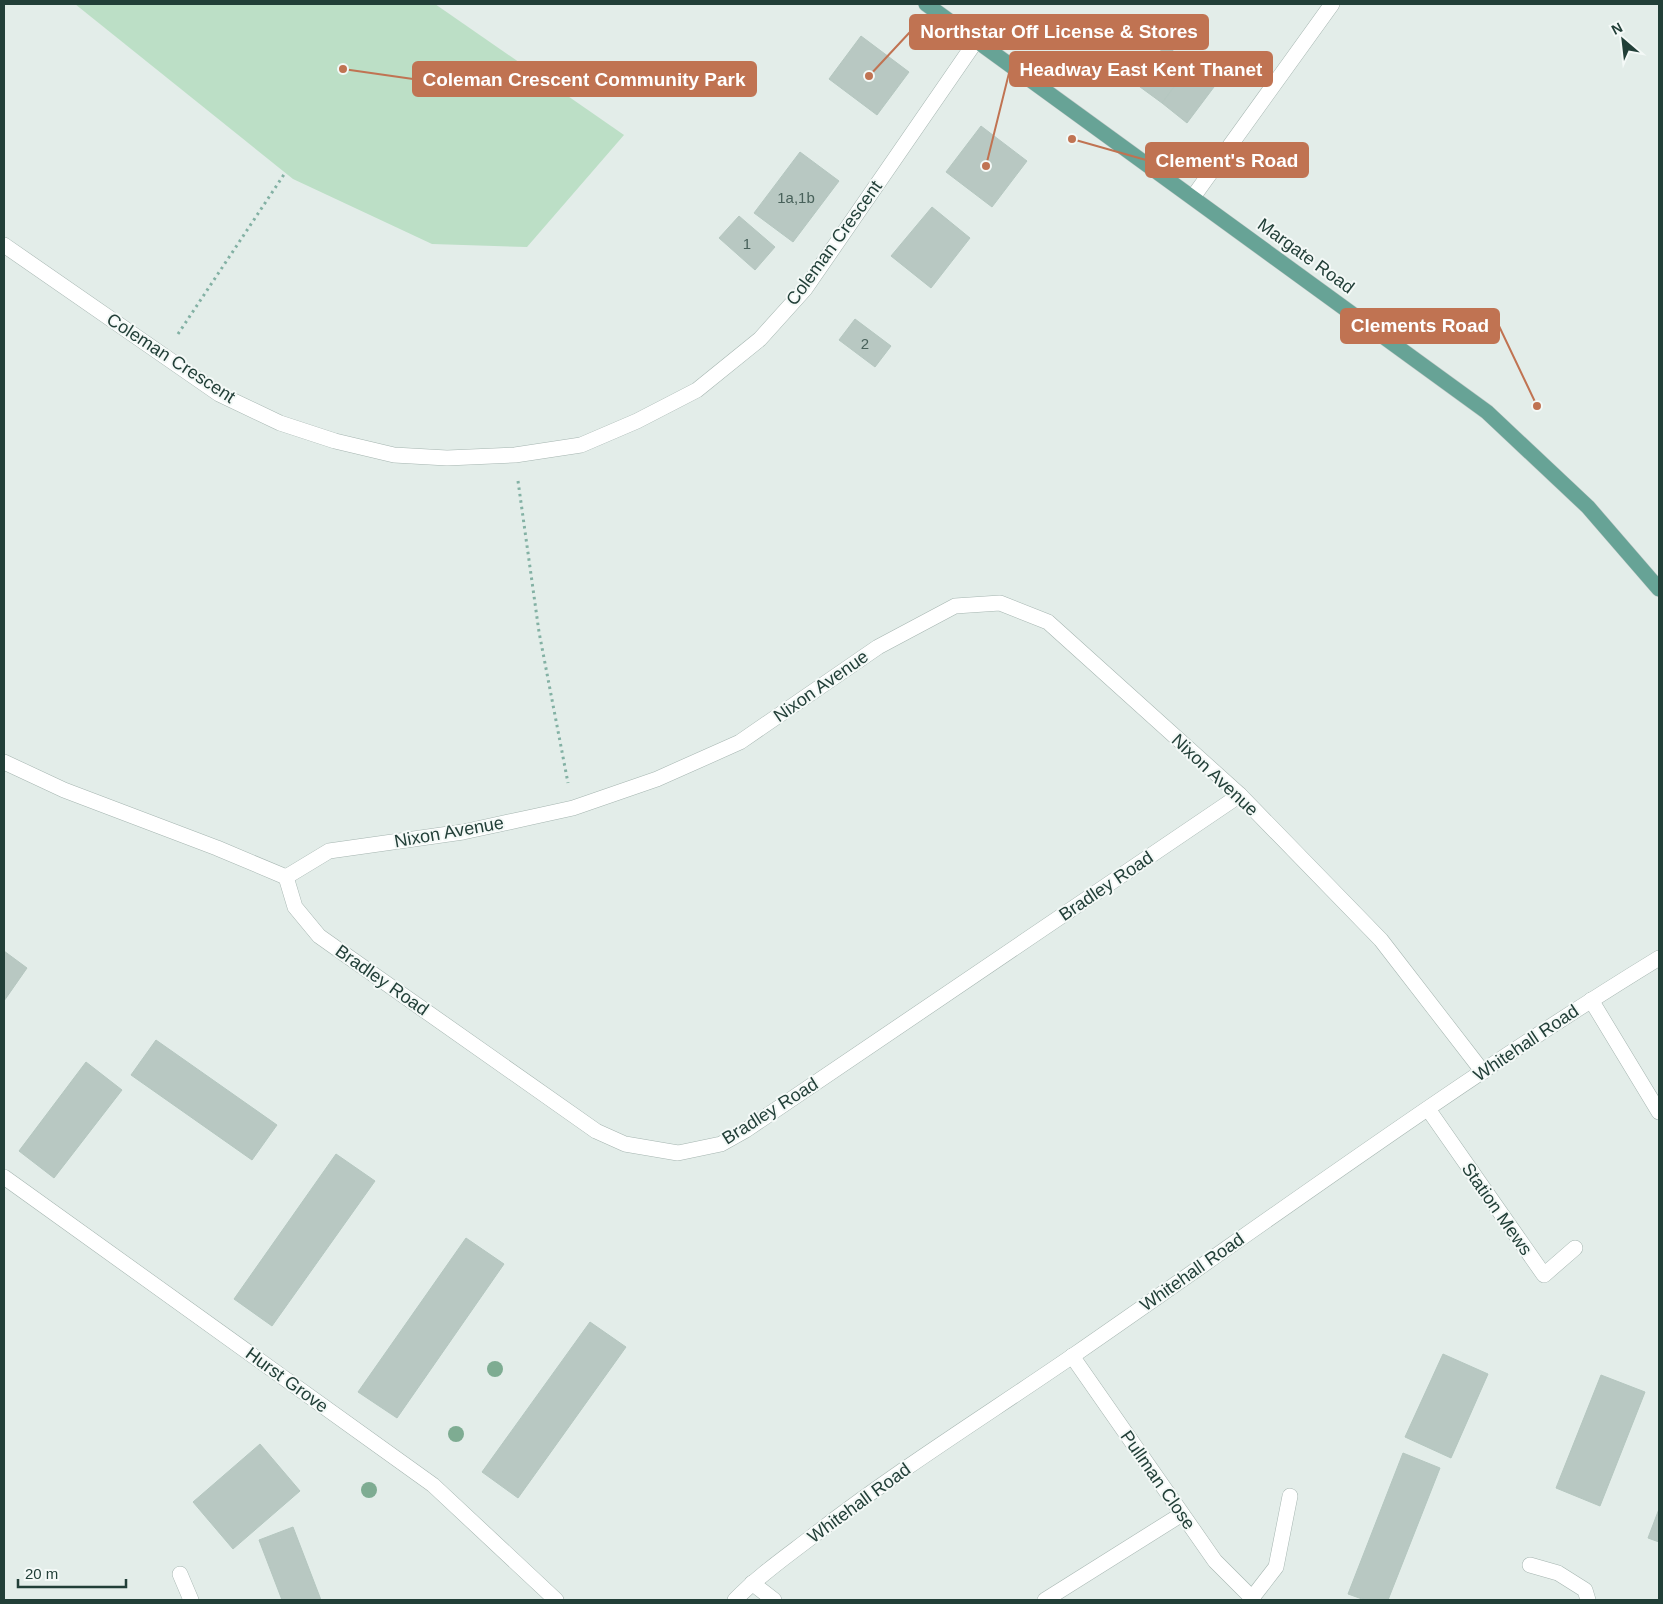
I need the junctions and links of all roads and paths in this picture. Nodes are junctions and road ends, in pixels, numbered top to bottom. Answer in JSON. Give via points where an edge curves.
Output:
{"nodes":[{"id":1,"x":926,"y":4,"type":"edge"},
{"id":2,"x":1332,"y":4,"type":"edge"},
{"id":3,"x":976,"y":41,"type":"junction"},
{"id":4,"x":286,"y":173,"type":"dead end"},
{"id":5,"x":1193,"y":197,"type":"junction"},
{"id":6,"x":4,"y":245,"type":"edge"},
{"id":7,"x":164,"y":355,"type":"junction"},
{"id":8,"x":514,"y":455,"type":"junction"},
{"id":9,"x":1659,"y":589,"type":"edge"},
{"id":10,"x":4,"y":762,"type":"edge"},
{"id":11,"x":1240,"y":795,"type":"junction"},
{"id":12,"x":573,"y":808,"type":"junction"},
{"id":13,"x":286,"y":877,"type":"junction"},
{"id":14,"x":1659,"y":958,"type":"edge"},
{"id":15,"x":1591,"y":1000,"type":"junction"},
{"id":16,"x":1483,"y":1072,"type":"junction"},
{"id":17,"x":1428,"y":1108,"type":"junction"},
{"id":18,"x":1659,"y":1112,"type":"edge"},
{"id":19,"x":4,"y":1177,"type":"edge"},
{"id":20,"x":1575,"y":1248,"type":"dead end"},
{"id":21,"x":1072,"y":1356,"type":"junction"},
{"id":22,"x":1290,"y":1496,"type":"dead end"},
{"id":23,"x":1182,"y":1514,"type":"junction"},
{"id":24,"x":1530,"y":1565,"type":"dead end"},
{"id":25,"x":180,"y":1574,"type":"dead end"},
{"id":26,"x":752,"y":1583,"type":"junction"},
{"id":27,"x":1253,"y":1599,"type":"edge"},
{"id":28,"x":191,"y":1600,"type":"edge"},
{"id":29,"x":556,"y":1600,"type":"edge"},
{"id":30,"x":735,"y":1600,"type":"edge"},
{"id":31,"x":774,"y":1600,"type":"edge"},
{"id":32,"x":1045,"y":1600,"type":"edge"},
{"id":33,"x":1588,"y":1600,"type":"edge"}],
"edges":[{"from":1,"to":3,"type":"main road","name":"Margate Road"},
{"from":2,"to":5,"type":"street"},
{"from":3,"to":5,"type":"main road","name":"Margate Road"},
{"from":3,"to":8,"type":"street","name":"Coleman Crescent","via":[[805,289],[760,338],[697,390],[637,421],[581,445]]},
{"from":4,"to":7,"type":"path"},
{"from":5,"to":9,"type":"main road","name":"Margate Road","via":[[1486,412],[1588,507]]},
{"from":6,"to":7,"type":"street","name":"Coleman Crescent"},
{"from":7,"to":8,"type":"street","name":"Coleman Crescent","via":[[219,394],[280,423],[335,441],[394,455],[447,458]]},
{"from":8,"to":12,"type":"path","via":[[538,632]]},
{"from":10,"to":13,"type":"street","via":[[64,790],[227,851]]},
{"from":11,"to":12,"type":"street","name":"Nixon Avenue","via":[[1048,622],[1000,603],[955,606],[878,646],[740,742],[657,779]]},
{"from":11,"to":13,"type":"street","name":"Bradley Road","via":[[746,1130],[721,1144],[678,1152],[625,1144],[596,1130],[343,953],[320,936],[294,907]]},
{"from":11,"to":16,"type":"street","name":"Nixon Avenue","via":[[1381,940]]},
{"from":12,"to":13,"type":"street","name":"Nixon Avenue","via":[[463,832],[329,851]]},
{"from":14,"to":15,"type":"street","name":"Whitehall Road"},
{"from":15,"to":16,"type":"street","name":"Whitehall Road"},
{"from":15,"to":18,"type":"street"},
{"from":16,"to":17,"type":"street","name":"Whitehall Road"},
{"from":17,"to":20,"type":"street","name":"Station Mews","via":[[1544,1275]]},
{"from":17,"to":21,"type":"street","name":"Whitehall Road"},
{"from":19,"to":29,"type":"street","name":"Hurst Grove","via":[[433,1485]]},
{"from":21,"to":23,"type":"street","name":"Pullman Close"},
{"from":21,"to":26,"type":"street","name":"Whitehall Road","via":[[856,1502]]},
{"from":22,"to":27,"type":"street","name":"Pullman Close","via":[[1276,1567]]},
{"from":23,"to":27,"type":"street","name":"Pullman Close","via":[[1215,1561]]},
{"from":23,"to":32,"type":"street"},
{"from":24,"to":33,"type":"street","via":[[1558,1573],[1585,1590]]},
{"from":25,"to":28,"type":"street"},
{"from":26,"to":30,"type":"street","name":"Whitehall Road"},
{"from":26,"to":31,"type":"street"}]}
